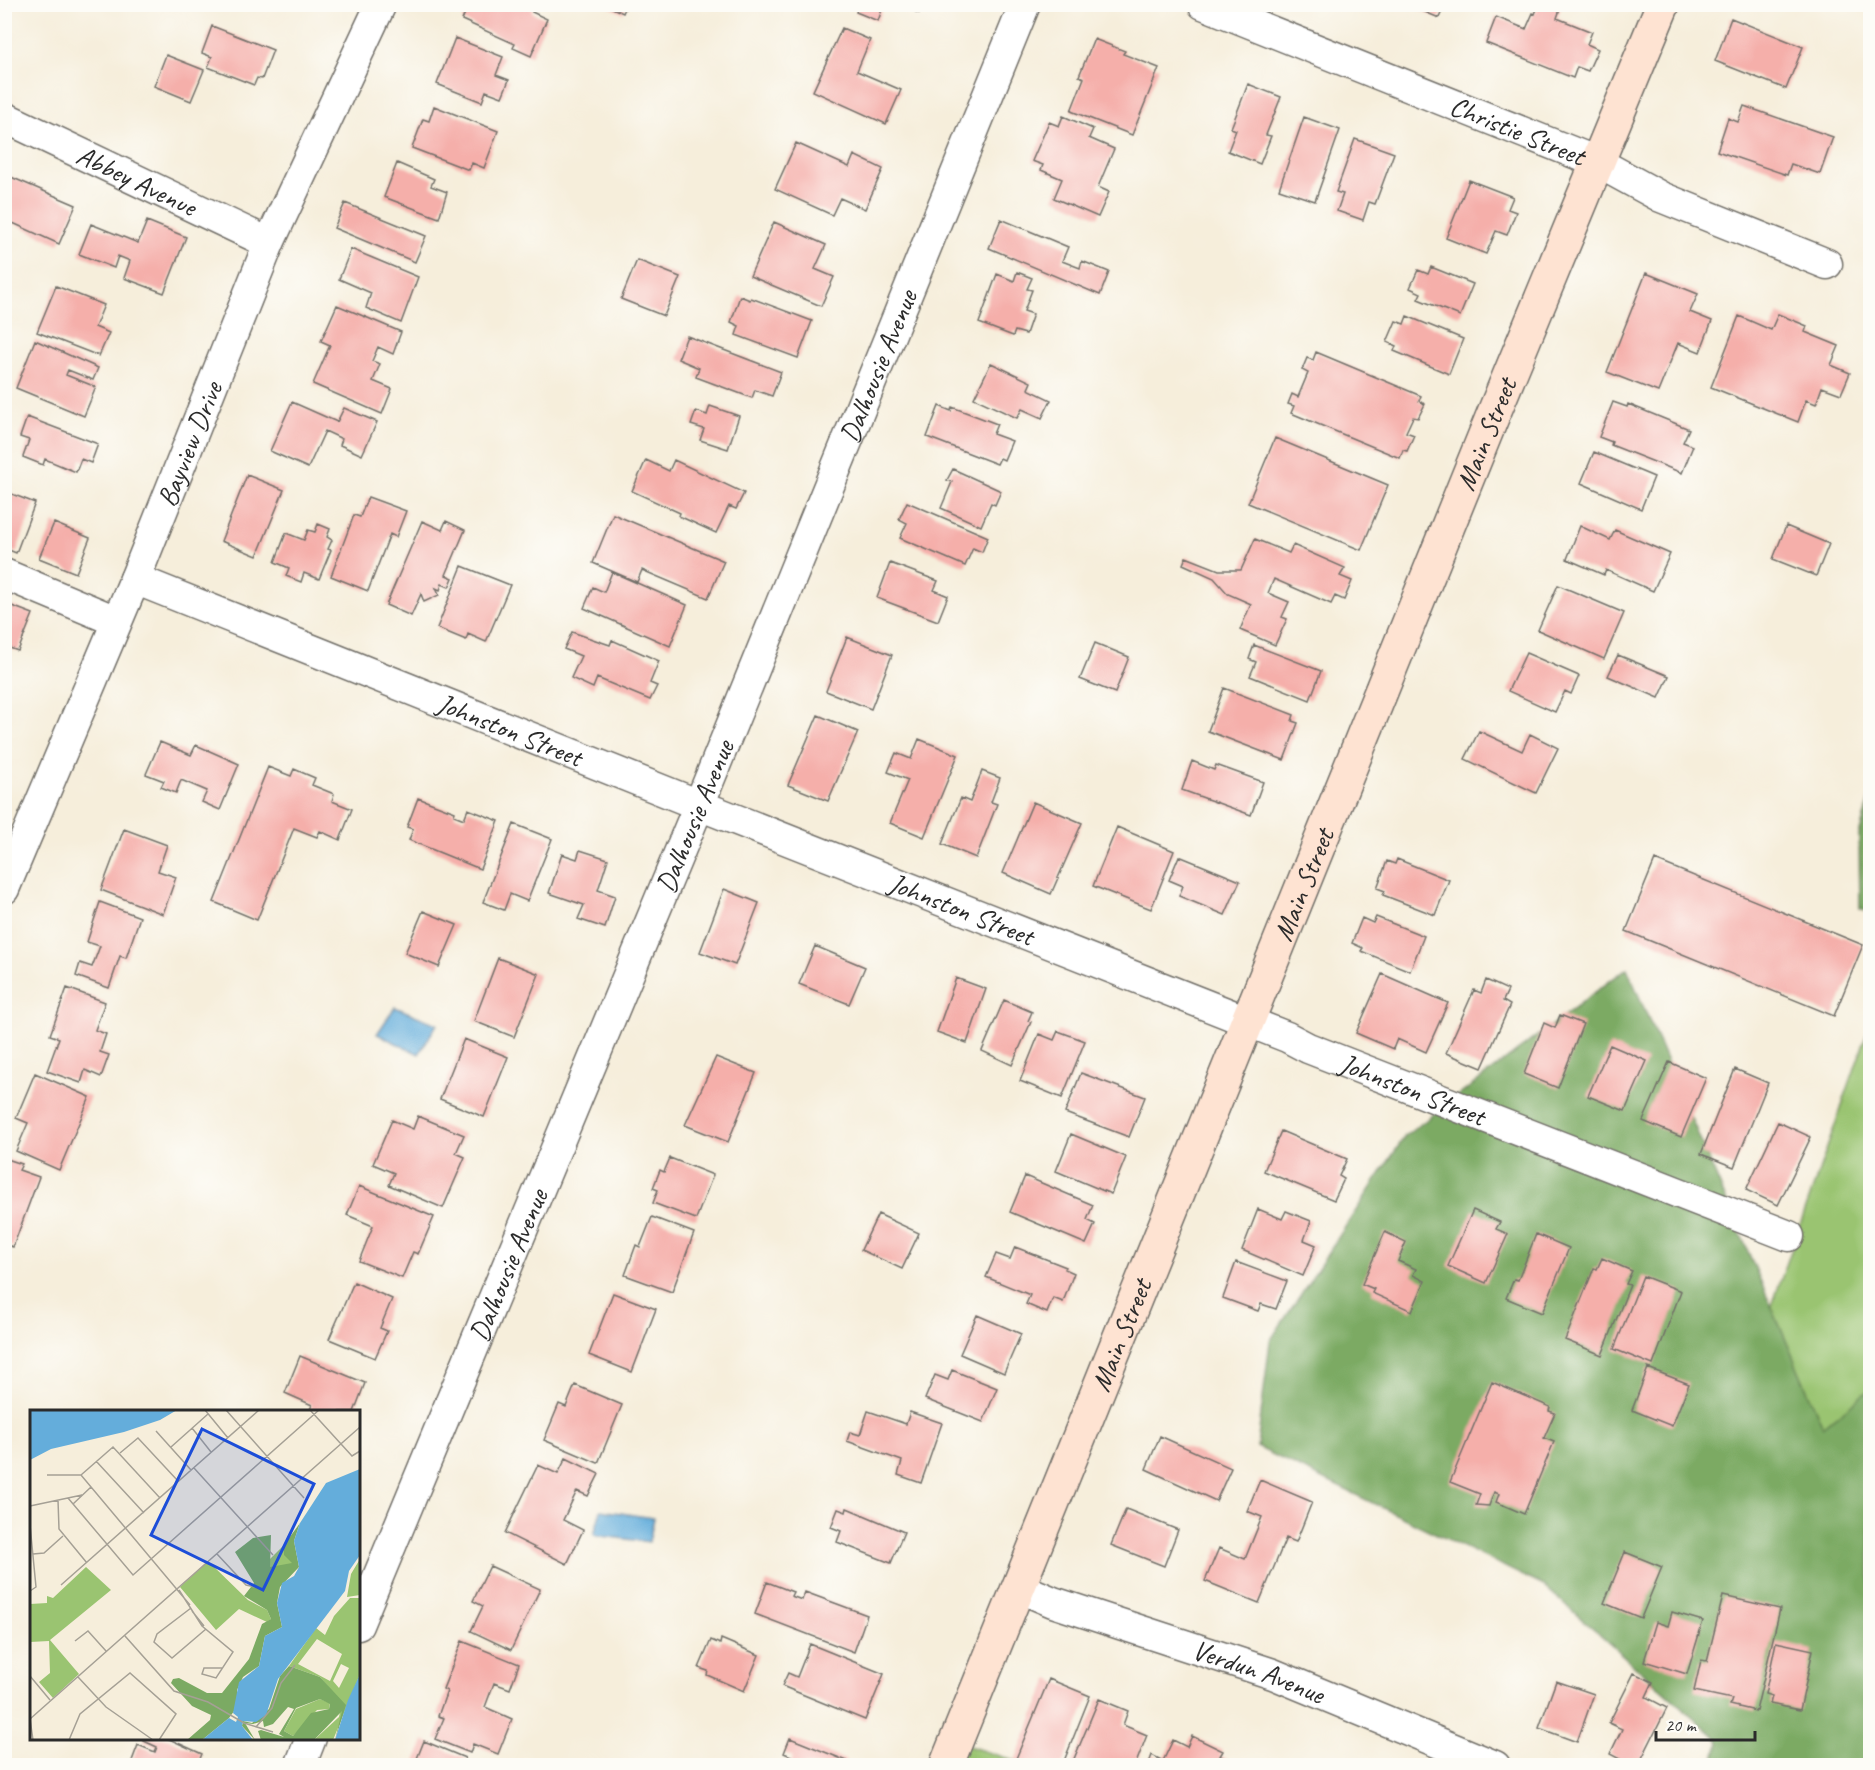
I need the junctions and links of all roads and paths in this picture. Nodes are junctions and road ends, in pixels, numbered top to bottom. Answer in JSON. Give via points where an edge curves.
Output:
{"nodes":[{"id":1,"x":381,"y":4,"type":"edge"},
{"id":2,"x":1025,"y":4,"type":"edge"},
{"id":3,"x":1203,"y":4,"type":"edge"},
{"id":4,"x":1663,"y":4,"type":"edge"},
{"id":5,"x":4,"y":117,"type":"edge"},
{"id":6,"x":1598,"y":162,"type":"junction"},
{"id":7,"x":269,"y":243,"type":"junction"},
{"id":8,"x":1827,"y":264,"type":"dead end"},
{"id":9,"x":4,"y":574,"type":"edge"},
{"id":10,"x":135,"y":579,"type":"junction"},
{"id":11,"x":116,"y":621,"type":"junction"},
{"id":12,"x":699,"y":805,"type":"junction"},
{"id":13,"x":8,"y":873,"type":"edge"},
{"id":14,"x":1247,"y":1022,"type":"junction"},
{"id":15,"x":1789,"y":1236,"type":"dead end"},
{"id":16,"x":1018,"y":1587,"type":"junction"},
{"id":17,"x":360,"y":1620,"type":"edge"},
{"id":18,"x":311,"y":1740,"type":"edge"},
{"id":19,"x":300,"y":1766,"type":"edge"},
{"id":20,"x":946,"y":1766,"type":"edge"},
{"id":21,"x":1495,"y":1766,"type":"edge"}],
"edges":[{"from":1,"to":7,"type":"street","name":"Bayview Drive"},
{"from":2,"to":12,"type":"street","name":"Dalhousie Avenue"},
{"from":3,"to":6,"type":"street","name":"Christie Street"},
{"from":4,"to":6,"type":"main road","name":"Main Street"},
{"from":5,"to":7,"type":"street","name":"Abbey Avenue"},
{"from":6,"to":8,"type":"street","name":"Christie Street","via":[[1661,197]]},
{"from":6,"to":14,"type":"main road","name":"Main Street"},
{"from":7,"to":10,"type":"street","name":"Bayview Drive"},
{"from":9,"to":11,"type":"street"},
{"from":10,"to":11,"type":"street","name":"Bayview Drive"},
{"from":10,"to":12,"type":"street","name":"Johnston Street"},
{"from":11,"to":13,"type":"street","name":"Bayview Drive"},
{"from":12,"to":14,"type":"street","name":"Johnston Street"},
{"from":12,"to":17,"type":"street","name":"Dalhousie Avenue"},
{"from":14,"to":15,"type":"street","name":"Johnston Street"},
{"from":14,"to":16,"type":"main road","name":"Main Street"},
{"from":16,"to":20,"type":"main road","name":"Main Street"},
{"from":16,"to":21,"type":"street","name":"Verdun Avenue","via":[[1273,1674]]},
{"from":18,"to":19,"type":"street"}]}
